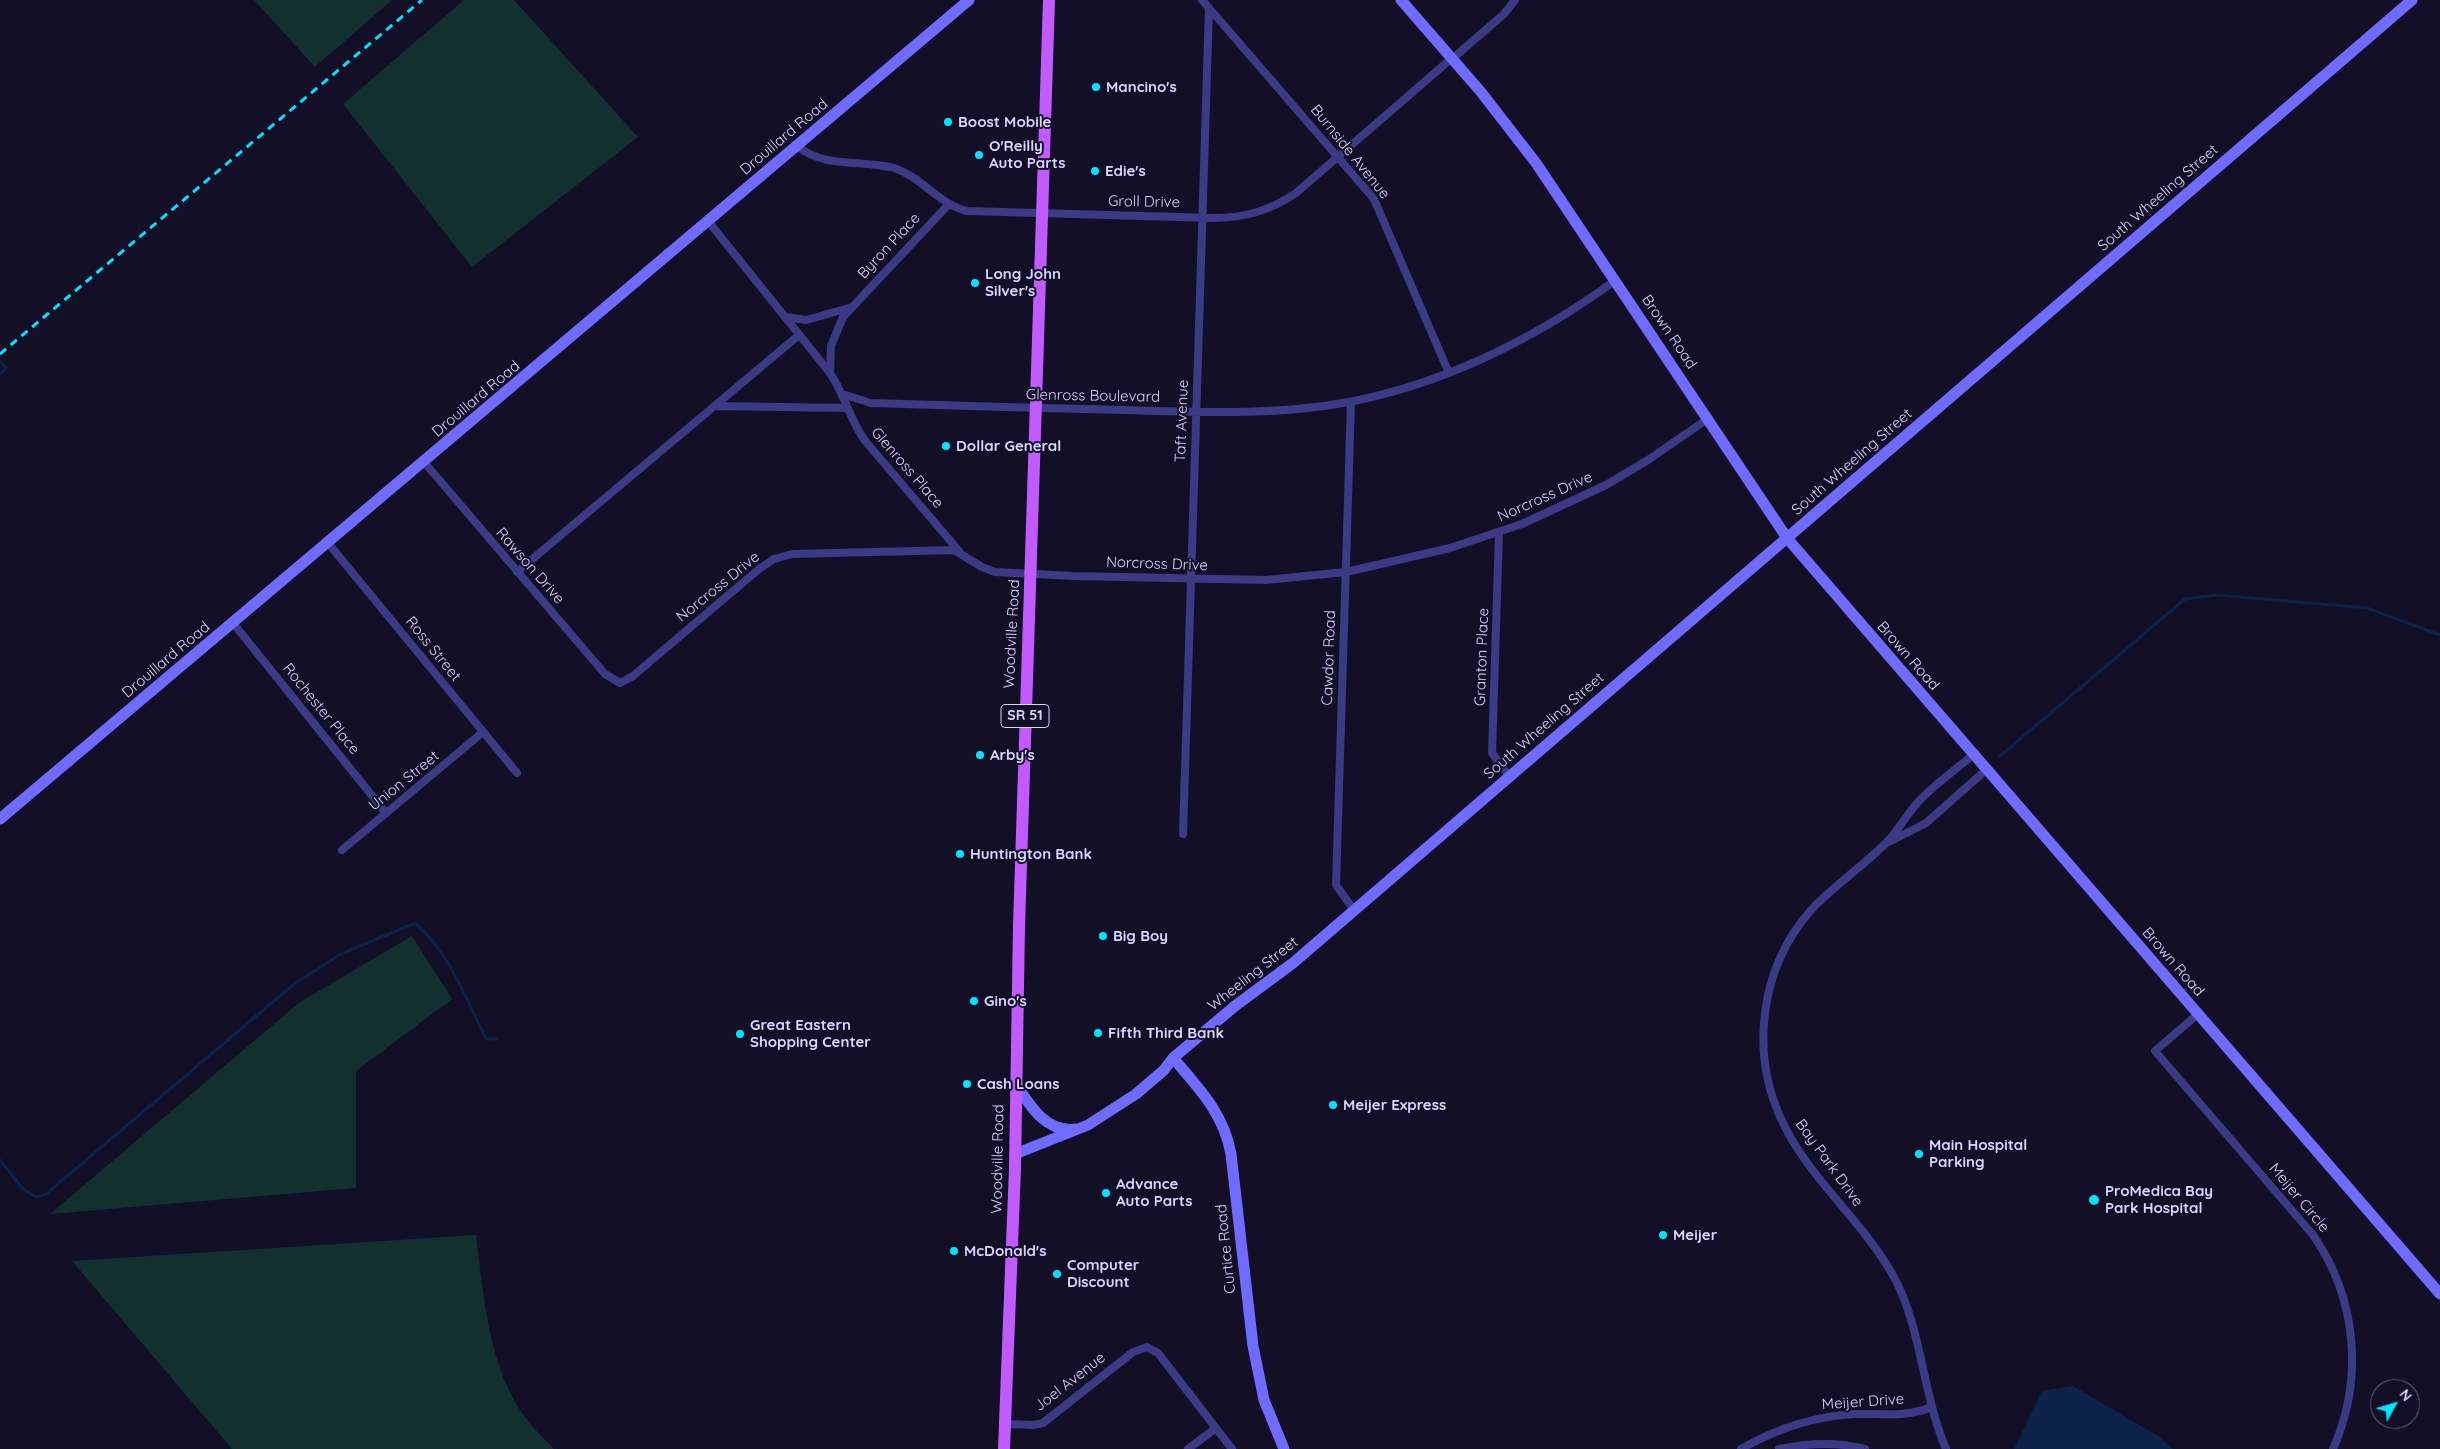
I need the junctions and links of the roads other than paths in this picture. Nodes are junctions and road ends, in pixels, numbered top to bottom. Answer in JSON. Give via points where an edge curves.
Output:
{"nodes":[{"id":1,"x":969,"y":0,"type":"edge"},
{"id":2,"x":1049,"y":0,"type":"edge"},
{"id":3,"x":1202,"y":0,"type":"edge"},
{"id":4,"x":1401,"y":0,"type":"edge"},
{"id":5,"x":1515,"y":0,"type":"edge"},
{"id":6,"x":2412,"y":0,"type":"edge"},
{"id":7,"x":1209,"y":8,"type":"junction"},
{"id":8,"x":1452,"y":58,"type":"junction"},
{"id":9,"x":797,"y":146,"type":"junction"},
{"id":10,"x":1338,"y":157,"type":"junction"},
{"id":11,"x":949,"y":204,"type":"junction"},
{"id":12,"x":1042,"y":214,"type":"junction"},
{"id":13,"x":1202,"y":217,"type":"junction"},
{"id":14,"x":708,"y":221,"type":"junction"},
{"id":15,"x":1616,"y":280,"type":"junction"},
{"id":16,"x":851,"y":308,"type":"junction"},
{"id":17,"x":786,"y":317,"type":"junction"},
{"id":18,"x":799,"y":334,"type":"junction"},
{"id":19,"x":830,"y":373,"type":"junction"},
{"id":20,"x":1449,"y":373,"type":"junction"},
{"id":21,"x":842,"y":394,"type":"junction"},
{"id":22,"x":1351,"y":402,"type":"junction"},
{"id":23,"x":715,"y":406,"type":"junction"},
{"id":24,"x":847,"y":408,"type":"junction"},
{"id":25,"x":1037,"y":408,"type":"junction"},
{"id":26,"x":1196,"y":412,"type":"junction"},
{"id":27,"x":1709,"y":418,"type":"junction"},
{"id":28,"x":424,"y":462,"type":"junction"},
{"id":29,"x":1499,"y":533,"type":"junction"},
{"id":30,"x":1787,"y":538,"type":"junction"},
{"id":31,"x":328,"y":543,"type":"junction"},
{"id":32,"x":960,"y":553,"type":"junction"},
{"id":33,"x":517,"y":572,"type":"junction"},
{"id":34,"x":1346,"y":572,"type":"junction"},
{"id":35,"x":1031,"y":574,"type":"junction"},
{"id":36,"x":1191,"y":579,"type":"junction"},
{"id":37,"x":233,"y":624,"type":"junction"},
{"id":38,"x":620,"y":683,"type":"joint"},
{"id":39,"x":483,"y":732,"type":"junction"},
{"id":40,"x":1973,"y":755,"type":"junction"},
{"id":41,"x":1986,"y":770,"type":"junction"},
{"id":42,"x":517,"y":773,"type":"dead end"},
{"id":43,"x":1508,"y":776,"type":"junction"},
{"id":44,"x":386,"y":813,"type":"junction"},
{"id":45,"x":0,"y":819,"type":"edge"},
{"id":46,"x":1183,"y":834,"type":"dead end"},
{"id":47,"x":1885,"y":844,"type":"junction"},
{"id":48,"x":342,"y":850,"type":"dead end"},
{"id":49,"x":1354,"y":910,"type":"junction"},
{"id":50,"x":1311,"y":947,"type":"joint"},
{"id":51,"x":2198,"y":1014,"type":"junction"},
{"id":52,"x":1173,"y":1058,"type":"junction"},
{"id":53,"x":1016,"y":1084,"type":"junction"},
{"id":54,"x":1080,"y":1129,"type":"junction"},
{"id":55,"x":1015,"y":1154,"type":"junction"},
{"id":56,"x":2440,"y":1294,"type":"edge"},
{"id":57,"x":1931,"y":1407,"type":"junction"},
{"id":58,"x":1005,"y":1424,"type":"junction"},
{"id":59,"x":1216,"y":1428,"type":"junction"},
{"id":60,"x":1942,"y":1448,"type":"edge"},
{"id":61,"x":1004,"y":1449,"type":"edge"},
{"id":62,"x":1188,"y":1449,"type":"edge"},
{"id":63,"x":1232,"y":1449,"type":"edge"},
{"id":64,"x":1284,"y":1449,"type":"edge"},
{"id":65,"x":1741,"y":1449,"type":"edge"},
{"id":66,"x":1779,"y":1449,"type":"edge"},
{"id":67,"x":1865,"y":1449,"type":"edge"},
{"id":68,"x":2333,"y":1449,"type":"edge"}],
"edges":[{"from":1,"to":9,"type":"street","name":"Drouillard Road"},
{"from":2,"to":12,"type":"main road","name":"Woodville Road","number":"SR 51"},
{"from":3,"to":7,"type":"street","name":"Burnside Avenue"},
{"from":4,"to":8,"type":"street","name":"Brown Road"},
{"from":5,"to":8,"type":"street","name":"Groll Drive","via":[[1504,14]]},
{"from":6,"to":30,"type":"street","name":"South Wheeling Street"},
{"from":7,"to":10,"type":"street","name":"Burnside Avenue"},
{"from":7,"to":13,"type":"street","name":"Taft Avenue"},
{"from":8,"to":10,"type":"street","name":"Groll Drive"},
{"from":8,"to":15,"type":"street","name":"Brown Road","via":[[1536,163]]},
{"from":9,"to":11,"type":"street","name":"Groll Drive","via":[[820,159],[885,166],[907,173]]},
{"from":9,"to":14,"type":"street","name":"Drouillard Road"},
{"from":10,"to":13,"type":"street","name":"Groll Drive","via":[[1296,193],[1266,210],[1235,218]]},
{"from":10,"to":20,"type":"street","name":"Burnside Avenue","via":[[1378,204]]},
{"from":11,"to":12,"type":"street","name":"Groll Drive","via":[[967,210]]},
{"from":11,"to":16,"type":"street","name":"Byron Place"},
{"from":12,"to":13,"type":"street","name":"Groll Drive"},
{"from":12,"to":25,"type":"main road","name":"Woodville Road","number":"SR 51"},
{"from":13,"to":26,"type":"street","name":"Taft Avenue"},
{"from":14,"to":17,"type":"street"},
{"from":14,"to":28,"type":"street","name":"Drouillard Road"},
{"from":15,"to":20,"type":"street","name":"Glenross Boulevard","via":[[1527,338]]},
{"from":15,"to":27,"type":"street","name":"Brown Road"},
{"from":16,"to":17,"type":"street","via":[[806,320]]},
{"from":16,"to":19,"type":"street","name":"Byron Place","via":[[834,334]]},
{"from":17,"to":18,"type":"street"},
{"from":18,"to":19,"type":"street"},
{"from":18,"to":23,"type":"street"},
{"from":19,"to":21,"type":"street"},
{"from":20,"to":22,"type":"street","name":"Glenross Boulevard"},
{"from":21,"to":24,"type":"street"},
{"from":21,"to":25,"type":"street","name":"Glenross Boulevard","via":[[871,403]]},
{"from":22,"to":26,"type":"street","name":"Glenross Boulevard","via":[[1276,412]]},
{"from":22,"to":34,"type":"street","name":"Cawdor Road"},
{"from":23,"to":24,"type":"street"},
{"from":23,"to":33,"type":"street"},
{"from":24,"to":32,"type":"street","name":"Glenross Place","via":[[866,442]]},
{"from":25,"to":26,"type":"street","name":"Glenross Boulevard"},
{"from":25,"to":35,"type":"main road","name":"Woodville Road","number":"SR 51"},
{"from":26,"to":36,"type":"street","name":"Taft Avenue"},
{"from":27,"to":29,"type":"street","name":"Norcross Drive","via":[[1606,485]]},
{"from":27,"to":30,"type":"street","name":"Brown Road"},
{"from":28,"to":31,"type":"street","name":"Drouillard Road"},
{"from":28,"to":33,"type":"street","name":"Rawson Drive"},
{"from":29,"to":34,"type":"street","name":"Norcross Drive"},
{"from":29,"to":43,"type":"street","name":"Granton Place","via":[[1492,753]]},
{"from":30,"to":40,"type":"street","name":"Brown Road"},
{"from":30,"to":43,"type":"street","name":"South Wheeling Street"},
{"from":31,"to":37,"type":"street","name":"Drouillard Road"},
{"from":31,"to":39,"type":"street","name":"Ross Street"},
{"from":32,"to":35,"type":"street","name":"Norcross Drive","via":[[988,570]]},
{"from":32,"to":38,"type":"street","name":"Norcross Drive","via":[[947,549],[810,553],[774,559],[633,676]]},
{"from":33,"to":38,"type":"street","name":"Rawson Drive","via":[[605,674]]},
{"from":34,"to":36,"type":"street","name":"Norcross Drive","via":[[1266,580]]},
{"from":34,"to":49,"type":"street","name":"Cawdor Road","via":[[1336,884]]},
{"from":35,"to":36,"type":"street","name":"Norcross Drive"},
{"from":35,"to":53,"type":"main road","name":"Woodville Road","number":"SR 51"},
{"from":36,"to":46,"type":"street","name":"Taft Avenue"},
{"from":37,"to":44,"type":"street","name":"Rochester Place"},
{"from":37,"to":45,"type":"street","name":"Drouillard Road"},
{"from":39,"to":42,"type":"street","name":"Ross Street"},
{"from":39,"to":44,"type":"street","name":"Union Street"},
{"from":40,"to":41,"type":"street","name":"Brown Road"},
{"from":40,"to":47,"type":"street","name":"Bay Park Drive","via":[[1921,799]]},
{"from":41,"to":47,"type":"street","name":"Bay Park Drive","via":[[1926,822]]},
{"from":41,"to":51,"type":"street","name":"Brown Road"},
{"from":43,"to":49,"type":"street","name":"South Wheeling Street"},
{"from":44,"to":48,"type":"street","name":"Union Street"},
{"from":47,"to":57,"type":"street","name":"Bay Park Drive","via":[[1812,910],[1787,944],[1766,1002],[1764,1057],[1770,1092],[1790,1135],[1882,1258],[1898,1285],[1909,1316]]},
{"from":49,"to":50,"type":"street","name":"South Wheeling Street"},
{"from":50,"to":52,"type":"street","name":"Wheeling Street"},
{"from":51,"to":56,"type":"street","name":"Brown Road"},
{"from":51,"to":68,"type":"street","name":"Meijer Circle","via":[[2155,1051],[2310,1230],[2343,1293],[2352,1336],[2352,1374],[2344,1420]]},
{"from":52,"to":54,"type":"street","name":"Wheeling Street","via":[[1136,1094]]},
{"from":52,"to":64,"type":"street","name":"Curtice Road","via":[[1210,1101],[1226,1131],[1252,1346],[1264,1400]]},
{"from":53,"to":54,"type":"street","via":[[1033,1111],[1043,1119],[1060,1128]]},
{"from":53,"to":55,"type":"main road","name":"Woodville Road","number":"SR 51"},
{"from":54,"to":55,"type":"street","name":"Wheeling Street"},
{"from":55,"to":58,"type":"main road","name":"Woodville Road","number":"SR 51"},
{"from":57,"to":60,"type":"street","name":"Bay Park Drive"},
{"from":57,"to":65,"type":"street","name":"Meijer Drive","via":[[1904,1414],[1820,1418],[1782,1429]]},
{"from":58,"to":59,"type":"street","name":"Joel Avenue","via":[[1043,1423],[1122,1359],[1147,1347],[1158,1353]]},
{"from":58,"to":61,"type":"main road","name":"Woodville Road","number":"SR 51"},
{"from":59,"to":62,"type":"street"},
{"from":59,"to":63,"type":"street"},
{"from":66,"to":67,"type":"street","via":[[1817,1443]]}]}
